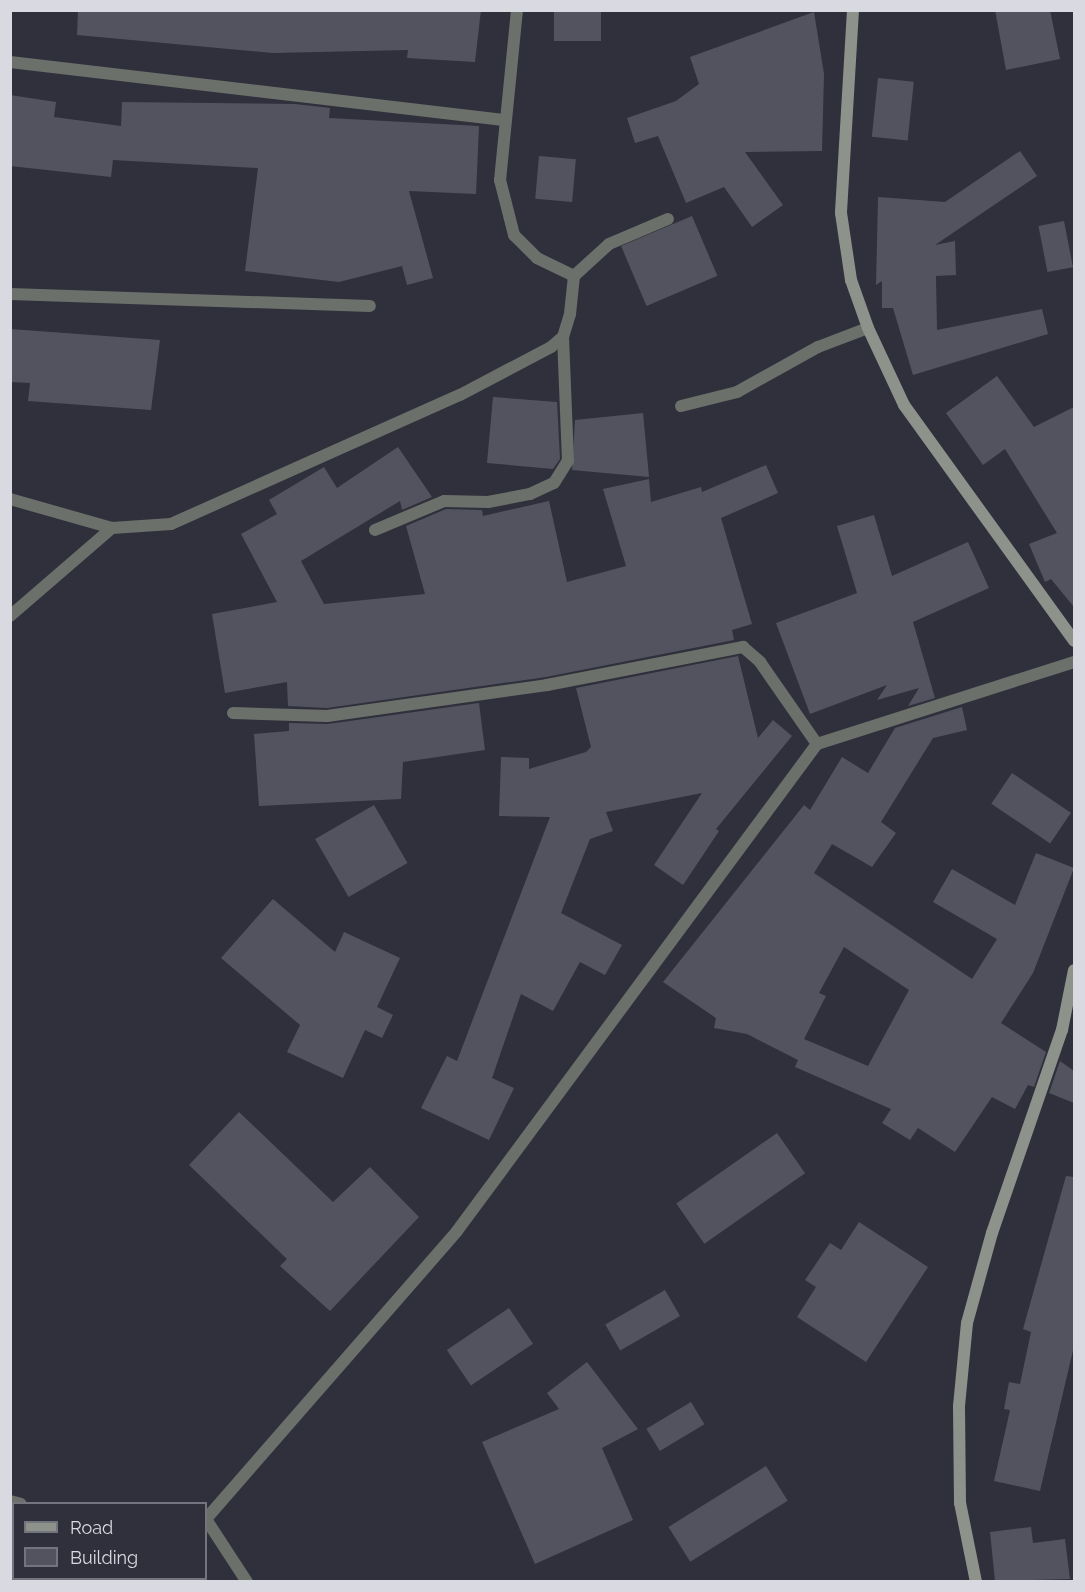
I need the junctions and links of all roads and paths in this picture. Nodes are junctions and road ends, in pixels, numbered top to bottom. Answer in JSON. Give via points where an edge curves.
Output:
{"nodes":[{"id":1,"x":517,"y":10,"type":"edge"},
{"id":2,"x":853,"y":10,"type":"edge"},
{"id":3,"x":10,"y":62,"type":"edge"},
{"id":4,"x":504,"y":120,"type":"junction"},
{"id":5,"x":668,"y":219,"type":"dead end"},
{"id":6,"x":574,"y":276,"type":"junction"},
{"id":7,"x":10,"y":294,"type":"edge"},
{"id":8,"x":370,"y":306,"type":"dead end"},
{"id":9,"x":868,"y":328,"type":"junction"},
{"id":10,"x":563,"y":337,"type":"junction"},
{"id":11,"x":681,"y":406,"type":"dead end"},
{"id":12,"x":10,"y":499,"type":"edge"},
{"id":13,"x":112,"y":528,"type":"junction"},
{"id":14,"x":375,"y":530,"type":"dead end"},
{"id":15,"x":10,"y":616,"type":"edge"},
{"id":16,"x":1074,"y":641,"type":"edge"},
{"id":17,"x":1074,"y":662,"type":"edge"},
{"id":18,"x":233,"y":713,"type":"dead end"},
{"id":19,"x":817,"y":744,"type":"junction"},
{"id":20,"x":1074,"y":970,"type":"edge"},
{"id":21,"x":207,"y":1518,"type":"edge"},
{"id":22,"x":207,"y":1521,"type":"edge"},
{"id":23,"x":247,"y":1581,"type":"edge"},
{"id":24,"x":976,"y":1581,"type":"edge"}],
"edges":[{"from":1,"to":4,"type":"street"},
{"from":2,"to":9,"type":"street","via":[[841,213],[851,280]]},
{"from":3,"to":4,"type":"street"},
{"from":4,"to":6,"type":"street","via":[[500,180],[514,235],[537,258]]},
{"from":5,"to":6,"type":"street","via":[[609,244]]},
{"from":6,"to":10,"type":"street"},
{"from":7,"to":8,"type":"street"},
{"from":9,"to":11,"type":"street","via":[[818,347],[737,392]]},
{"from":9,"to":16,"type":"street","via":[[904,405]]},
{"from":10,"to":13,"type":"street","via":[[460,395],[171,524]]},
{"from":10,"to":14,"type":"street","via":[[568,461],[554,483],[530,494],[488,502],[444,501]]},
{"from":12,"to":13,"type":"street"},
{"from":13,"to":15,"type":"street"},
{"from":17,"to":19,"type":"street"},
{"from":18,"to":19,"type":"street","via":[[327,716],[547,685],[735,646],[760,662]]},
{"from":19,"to":21,"type":"street","via":[[457,1231]]},
{"from":20,"to":24,"type":"street","via":[[1062,1030],[992,1233],[967,1323],[959,1406],[960,1503]]},
{"from":22,"to":23,"type":"street"}]}
